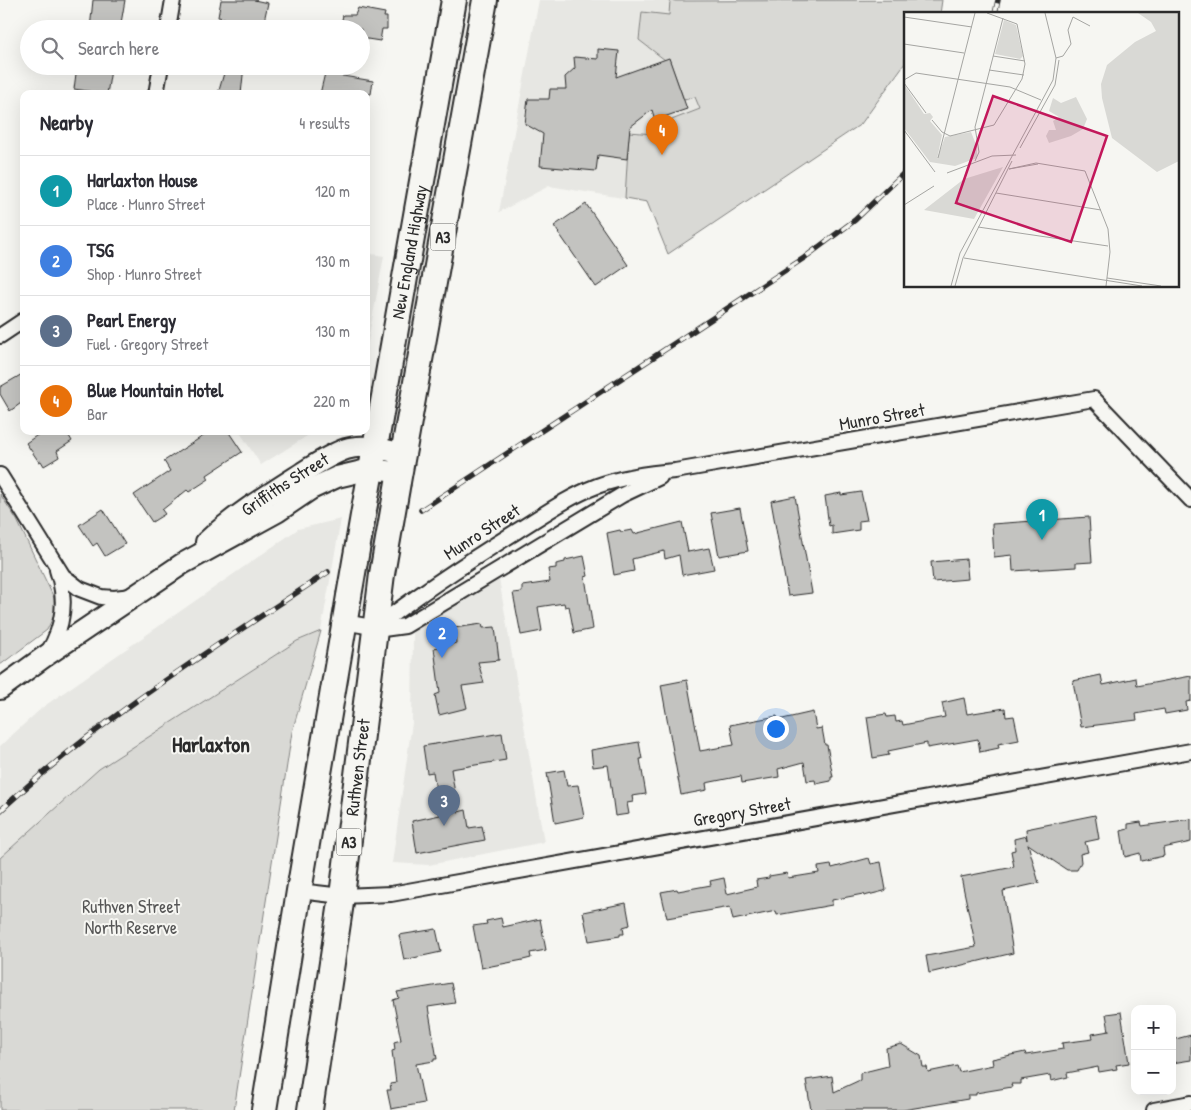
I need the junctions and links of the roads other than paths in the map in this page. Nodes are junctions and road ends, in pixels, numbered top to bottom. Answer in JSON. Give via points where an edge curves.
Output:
{"nodes":[{"id":1,"x":173,"y":0,"type":"edge"},
{"id":2,"x":454,"y":0,"type":"edge"},
{"id":3,"x":485,"y":0,"type":"edge"},
{"id":4,"x":170,"y":20,"type":"edge"},
{"id":5,"x":159,"y":75,"type":"edge"},
{"id":6,"x":157,"y":90,"type":"edge"},
{"id":7,"x":20,"y":323,"type":"edge"},
{"id":8,"x":0,"y":336,"type":"edge"},
{"id":9,"x":373,"y":458,"type":"junction"},
{"id":10,"x":400,"y":470,"type":"junction"},
{"id":11,"x":675,"y":471,"type":"junction"},
{"id":12,"x":0,"y":475,"type":"edge"},
{"id":13,"x":1191,"y":500,"type":"edge"},
{"id":14,"x":365,"y":504,"type":"joint"},
{"id":15,"x":56,"y":567,"type":"junction"},
{"id":16,"x":138,"y":594,"type":"junction"},
{"id":17,"x":344,"y":622,"type":"junction"},
{"id":18,"x":376,"y":628,"type":"junction"},
{"id":19,"x":44,"y":657,"type":"junction"},
{"id":20,"x":0,"y":689,"type":"edge"},
{"id":21,"x":1191,"y":751,"type":"edge"},
{"id":22,"x":299,"y":891,"type":"junction"},
{"id":23,"x":342,"y":896,"type":"junction"},
{"id":24,"x":1191,"y":1103,"type":"edge"},
{"id":25,"x":264,"y":1110,"type":"edge"},
{"id":26,"x":310,"y":1110,"type":"edge"},
{"id":27,"x":1154,"y":1110,"type":"edge"}],
"edges":[{"from":1,"to":4,"type":"street"},
{"from":2,"to":9,"type":"highway","name":"New England Highway","number":"A3"},
{"from":3,"to":10,"type":"highway","name":"New England Highway","number":"A3"},
{"from":5,"to":6,"type":"street"},
{"from":7,"to":8,"type":"street"},
{"from":9,"to":10,"type":"main road","name":"Griffiths Street"},
{"from":9,"to":14,"type":"highway","name":"New England Highway","number":"A3"},
{"from":9,"to":16,"type":"main road","name":"Griffiths Street","via":[[182,564]]},
{"from":10,"to":18,"type":"highway","name":"Ruthven Street","number":"A3","bridge":true},
{"from":11,"to":13,"type":"street","name":"Munro Street","via":[[1094,399]]},
{"from":11,"to":18,"type":"street","name":"Munro Street","via":[[622,495],[411,623],[391,629]]},
{"from":11,"to":18,"type":"street","name":"Munro Street","via":[[635,476],[577,495],[476,557],[404,605]]},
{"from":12,"to":15,"type":"street"},
{"from":14,"to":17,"type":"highway","name":"Ruthven Street","number":"A3","bridge":true},
{"from":15,"to":16,"type":"street","via":[[71,583],[89,594],[114,598]]},
{"from":15,"to":19,"type":"street","via":[[63,592],[62,617],[59,631]]},
{"from":16,"to":19,"type":"main road","name":"Griffiths Street"},
{"from":17,"to":18,"type":"street","name":"Munro Street"},
{"from":17,"to":22,"type":"highway","name":"Ruthven Street","number":"A3"},
{"from":18,"to":23,"type":"highway","name":"Ruthven Street","number":"A3"},
{"from":19,"to":20,"type":"main road","name":"Griffiths Street"},
{"from":21,"to":23,"type":"street","name":"Gregory Street","via":[[391,894]]},
{"from":22,"to":23,"type":"street","name":"Gregory Street"},
{"from":22,"to":25,"type":"highway","name":"Ruthven Street","number":"A3"},
{"from":23,"to":26,"type":"highway","name":"Ruthven Street","number":"A3"},
{"from":24,"to":27,"type":"street"}]}
